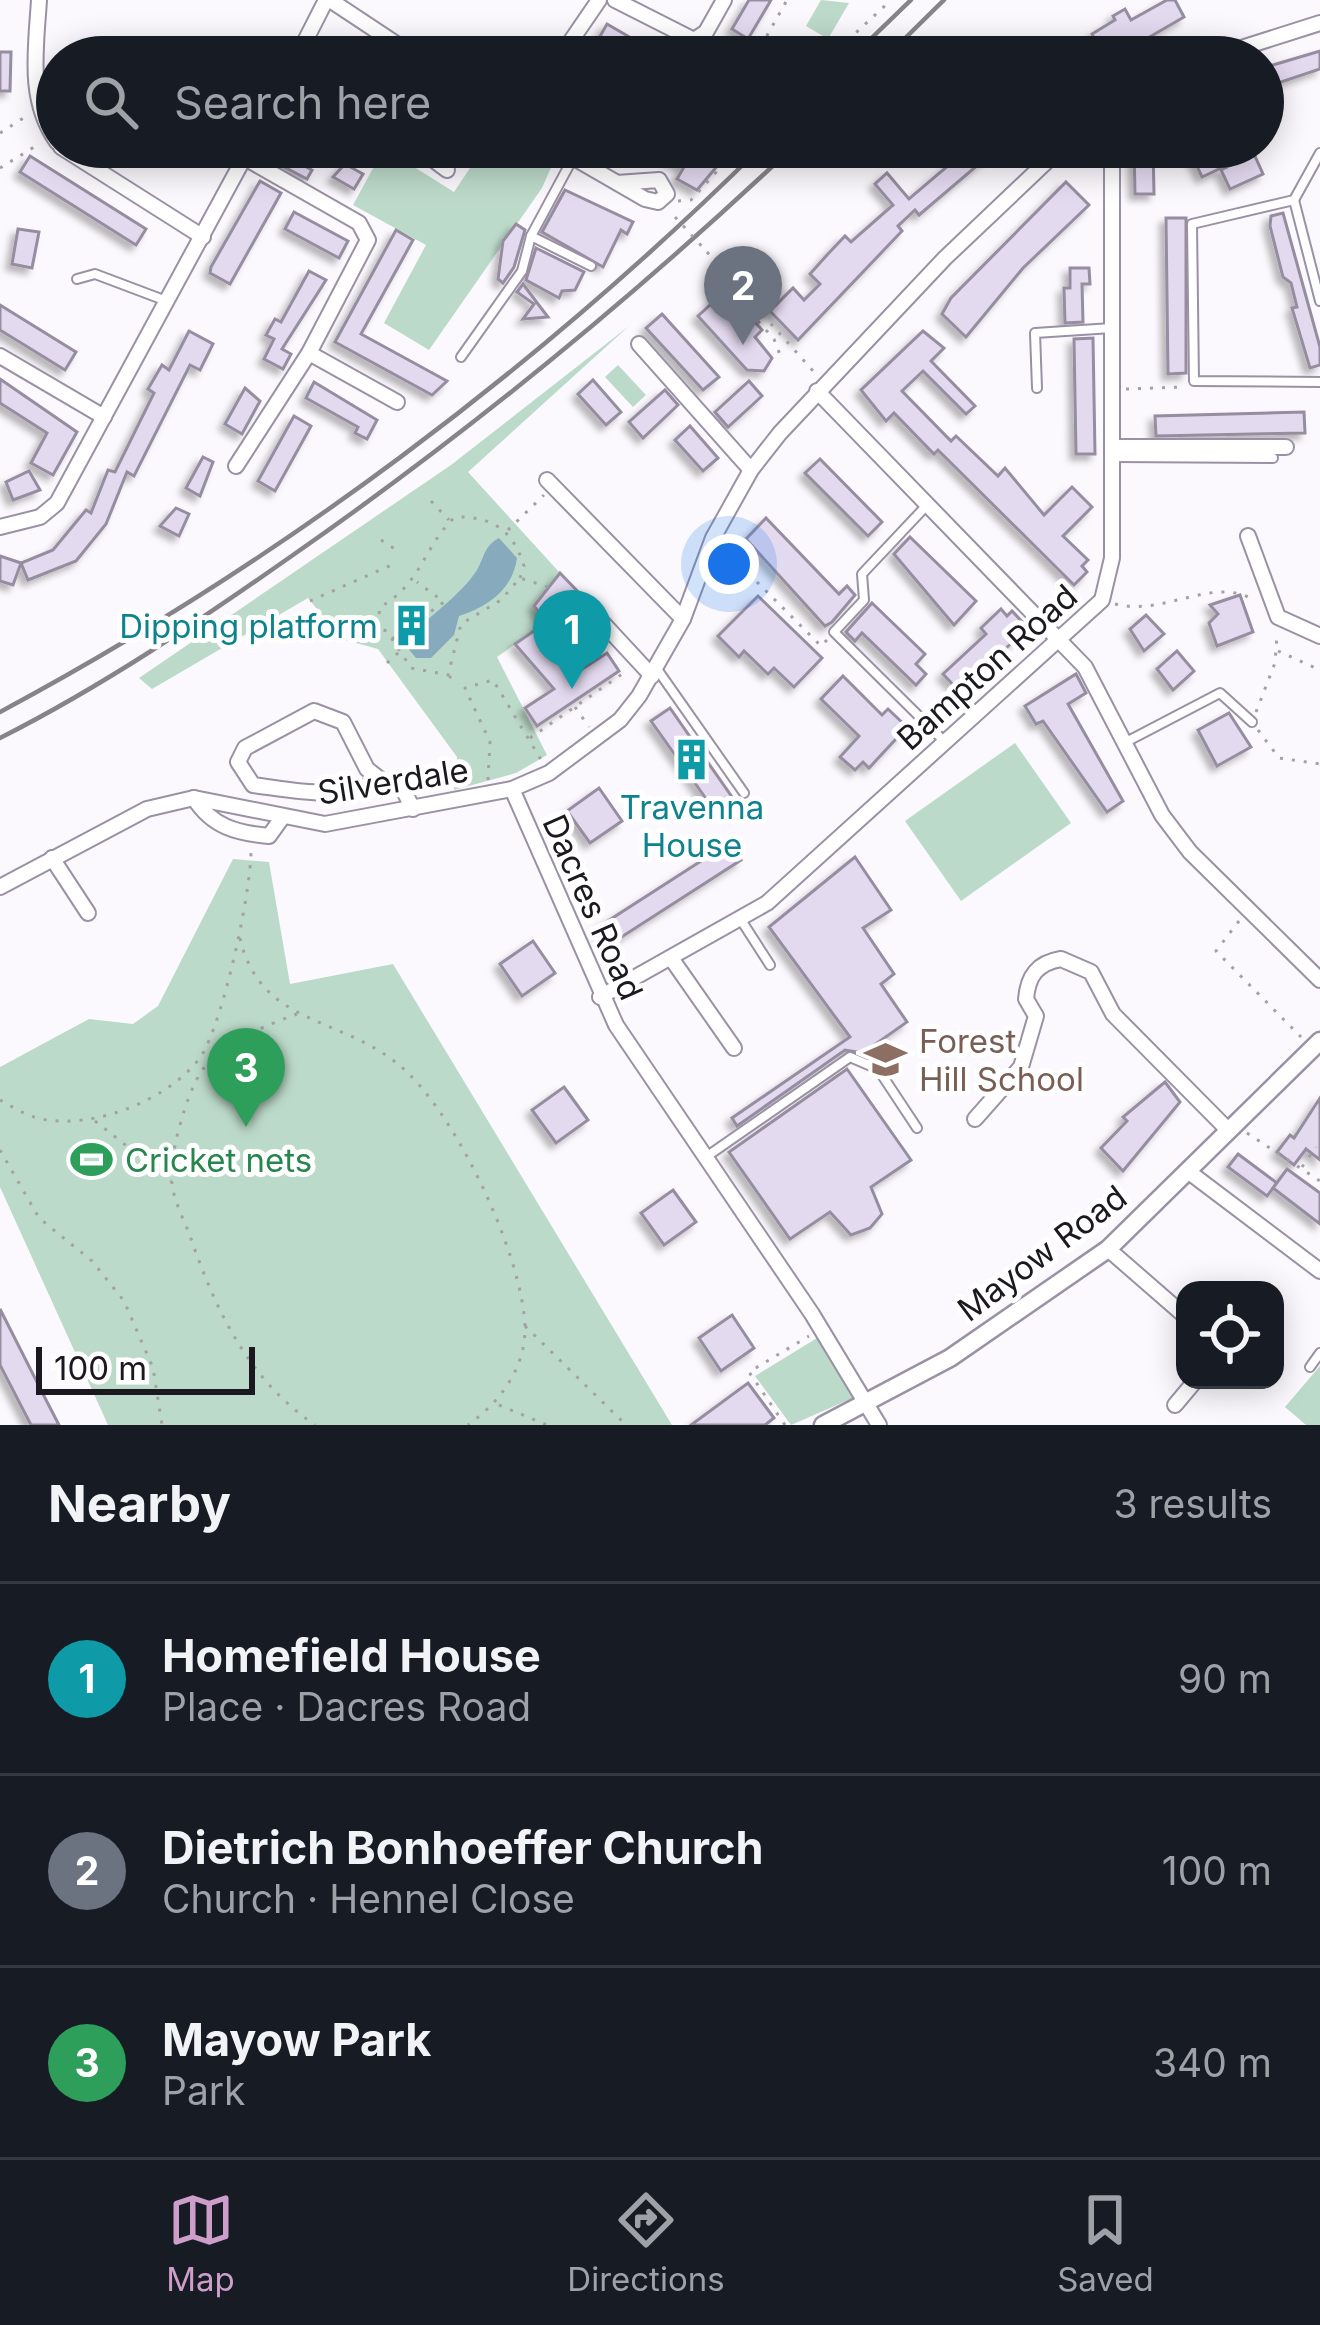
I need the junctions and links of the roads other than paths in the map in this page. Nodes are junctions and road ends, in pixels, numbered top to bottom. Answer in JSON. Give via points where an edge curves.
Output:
{"nodes":[{"id":1,"x":39,"y":0,"type":"edge"},
{"id":2,"x":328,"y":0,"type":"edge"},
{"id":3,"x":599,"y":0,"type":"edge"},
{"id":4,"x":616,"y":0,"type":"edge"},
{"id":5,"x":724,"y":0,"type":"edge"},
{"id":6,"x":1320,"y":23,"type":"edge"},
{"id":7,"x":37,"y":36,"type":"edge"},
{"id":8,"x":308,"y":36,"type":"edge"},
{"id":9,"x":384,"y":36,"type":"edge"},
{"id":10,"x":576,"y":36,"type":"edge"},
{"id":11,"x":682,"y":36,"type":"edge"},
{"id":12,"x":702,"y":36,"type":"edge"},
{"id":13,"x":1279,"y":36,"type":"edge"},
{"id":14,"x":1320,"y":153,"type":"edge"},
{"id":15,"x":97,"y":168,"type":"edge"},
{"id":16,"x":240,"y":168,"type":"edge"},
{"id":17,"x":272,"y":168,"type":"edge"},
{"id":18,"x":444,"y":168,"type":"edge"},
{"id":19,"x":568,"y":168,"type":"edge"},
{"id":20,"x":591,"y":168,"type":"edge"},
{"id":21,"x":1038,"y":168,"type":"edge"},
{"id":22,"x":1112,"y":168,"type":"edge"},
{"id":23,"x":447,"y":170,"type":"dead end"},
{"id":24,"x":617,"y":183,"type":"dead end"},
{"id":25,"x":1294,"y":200,"type":"junction"},
{"id":26,"x":531,"y":236,"type":"junction"},
{"id":27,"x":203,"y":237,"type":"junction"},
{"id":28,"x":591,"y":266,"type":"dead end"},
{"id":29,"x":77,"y":279,"type":"dead end"},
{"id":30,"x":164,"y":300,"type":"junction"},
{"id":31,"x":1320,"y":301,"type":"edge"},
{"id":32,"x":1114,"y":328,"type":"junction"},
{"id":33,"x":639,"y":344,"type":"dead end"},
{"id":34,"x":308,"y":353,"type":"junction"},
{"id":35,"x":0,"y":356,"type":"edge"},
{"id":36,"x":461,"y":357,"type":"dead end"},
{"id":37,"x":1320,"y":382,"type":"edge"},
{"id":38,"x":820,"y":387,"type":"junction"},
{"id":39,"x":1037,"y":388,"type":"dead end"},
{"id":40,"x":397,"y":402,"type":"dead end"},
{"id":41,"x":104,"y":417,"type":"junction"},
{"id":42,"x":1114,"y":452,"type":"junction"},
{"id":43,"x":1280,"y":452,"type":"dead end"},
{"id":44,"x":236,"y":466,"type":"dead end"},
{"id":45,"x":751,"y":470,"type":"junction"},
{"id":46,"x":550,"y":484,"type":"road end"},
{"id":47,"x":929,"y":503,"type":"junction"},
{"id":48,"x":0,"y":527,"type":"edge"},
{"id":49,"x":1248,"y":536,"type":"dead end"},
{"id":50,"x":588,"y":607,"type":"dead end"},
{"id":51,"x":683,"y":619,"type":"junction"},
{"id":52,"x":1320,"y":636,"type":"edge"},
{"id":53,"x":1059,"y":641,"type":"junction"},
{"id":54,"x":654,"y":672,"type":"junction"},
{"id":55,"x":1252,"y":722,"type":"road end"},
{"id":56,"x":944,"y":742,"type":"junction"},
{"id":57,"x":1125,"y":742,"type":"junction"},
{"id":58,"x":381,"y":780,"type":"junction"},
{"id":59,"x":512,"y":789,"type":"junction"},
{"id":60,"x":744,"y":793,"type":"dead end"},
{"id":61,"x":194,"y":798,"type":"junction"},
{"id":62,"x":413,"y":809,"type":"junction"},
{"id":63,"x":282,"y":818,"type":"junction"},
{"id":64,"x":52,"y":858,"type":"junction"},
{"id":65,"x":0,"y":887,"type":"edge"},
{"id":66,"x":88,"y":913,"type":"dead end"},
{"id":67,"x":741,"y":920,"type":"junction"},
{"id":68,"x":671,"y":958,"type":"junction"},
{"id":69,"x":770,"y":965,"type":"dead end"},
{"id":70,"x":1320,"y":980,"type":"edge"},
{"id":71,"x":600,"y":997,"type":"junction"},
{"id":72,"x":1316,"y":1045,"type":"edge"},
{"id":73,"x":734,"y":1048,"type":"dead end"},
{"id":74,"x":975,"y":1119,"type":"dead end"},
{"id":75,"x":917,"y":1128,"type":"dead end"},
{"id":76,"x":1232,"y":1128,"type":"junction"},
{"id":77,"x":704,"y":1157,"type":"junction"},
{"id":78,"x":1189,"y":1172,"type":"junction"},
{"id":79,"x":1108,"y":1249,"type":"junction"},
{"id":80,"x":1320,"y":1271,"type":"edge"},
{"id":81,"x":1176,"y":1308,"type":"edge"},
{"id":82,"x":1320,"y":1353,"type":"edge"},
{"id":83,"x":1310,"y":1367,"type":"dead end"},
{"id":84,"x":1188,"y":1389,"type":"edge"},
{"id":85,"x":868,"y":1401,"type":"junction"},
{"id":86,"x":1174,"y":1405,"type":"dead end"},
{"id":87,"x":823,"y":1425,"type":"edge"},
{"id":88,"x":879,"y":1425,"type":"edge"}],
"edges":[{"from":1,"to":7,"type":"street"},
{"from":2,"to":8,"type":"street"},
{"from":2,"to":9,"type":"street"},
{"from":3,"to":10,"type":"street"},
{"from":4,"to":11,"type":"street"},
{"from":5,"to":12,"type":"street"},
{"from":6,"to":13,"type":"street"},
{"from":14,"to":25,"type":"lane"},
{"from":15,"to":27,"type":"street"},
{"from":16,"to":27,"type":"street"},
{"from":17,"to":34,"type":"street","via":[[367,235]]},
{"from":18,"to":23,"type":"street"},
{"from":19,"to":26,"type":"lane"},
{"from":20,"to":24,"type":"street"},
{"from":21,"to":38,"type":"street","name":"Dacres Road"},
{"from":22,"to":32,"type":"street","name":"Bampton Road"},
{"from":25,"to":31,"type":"lane"},
{"from":25,"to":37,"type":"lane","via":[[1192,224],[1195,382]]},
{"from":26,"to":28,"type":"lane"},
{"from":26,"to":36,"type":"lane","via":[[522,271]]},
{"from":27,"to":30,"type":"street"},
{"from":29,"to":30,"type":"lane","via":[[95,274]]},
{"from":30,"to":41,"type":"street"},
{"from":32,"to":39,"type":"lane","via":[[1035,333]]},
{"from":32,"to":42,"type":"street","name":"Bampton Road"},
{"from":33,"to":45,"type":"street"},
{"from":34,"to":40,"type":"street"},
{"from":34,"to":44,"type":"street"},
{"from":35,"to":41,"type":"street"},
{"from":38,"to":45,"type":"street","name":"Dacres Road"},
{"from":38,"to":47,"type":"street"},
{"from":41,"to":48,"type":"street","via":[[57,503],[40,517]]},
{"from":42,"to":43,"type":"street"},
{"from":42,"to":53,"type":"street","name":"Bampton Road","via":[[1112,558],[1102,600]]},
{"from":45,"to":51,"type":"street","name":"Dacres Road","via":[[713,538]]},
{"from":46,"to":51,"type":"street"},
{"from":47,"to":53,"type":"street"},
{"from":47,"to":56,"type":"lane","via":[[862,574],[864,600],[834,632]]},
{"from":49,"to":52,"type":"street","via":[[1278,617]]},
{"from":50,"to":54,"type":"street"},
{"from":51,"to":54,"type":"street","name":"Dacres Road"},
{"from":53,"to":56,"type":"street","name":"Bampton Road"},
{"from":53,"to":57,"type":"street","via":[[1085,667]]},
{"from":54,"to":59,"type":"street","name":"Dacres Road","via":[[632,707],[597,738]]},
{"from":54,"to":60,"type":"lane"},
{"from":55,"to":57,"type":"lane","via":[[1220,693]]},
{"from":56,"to":67,"type":"street","name":"Bampton Road"},
{"from":57,"to":70,"type":"street","via":[[1162,815]]},
{"from":58,"to":58,"type":"street","via":[[353,794],[291,791],[253,785],[238,762],[245,748],[314,711],[343,722]]},
{"from":58,"to":62,"type":"street","via":[[404,791]]},
{"from":59,"to":62,"type":"street","name":"Silverdale"},
{"from":59,"to":71,"type":"street","name":"Dacres Road"},
{"from":61,"to":63,"type":"street","name":"Silverdale"},
{"from":61,"to":63,"type":"street","name":"Silverdale","via":[[205,815],[236,833],[269,836]]},
{"from":61,"to":64,"type":"street","name":"Silverdale","via":[[147,809]]},
{"from":62,"to":63,"type":"street","name":"Silverdale","via":[[325,824]]},
{"from":64,"to":65,"type":"street","name":"Silverdale"},
{"from":64,"to":66,"type":"street"},
{"from":67,"to":68,"type":"street","name":"Bampton Road"},
{"from":67,"to":69,"type":"lane"},
{"from":68,"to":71,"type":"street","name":"Bampton Road"},
{"from":68,"to":73,"type":"street"},
{"from":71,"to":77,"type":"street","name":"Dacres Road"},
{"from":72,"to":76,"type":"street","name":"Mayow Road"},
{"from":74,"to":76,"type":"street","via":[[1021,1067],[1036,1016],[1026,999],[1030,979],[1061,959],[1091,973],[1113,1013]]},
{"from":75,"to":77,"type":"lane","via":[[878,1069],[850,1057]]},
{"from":76,"to":78,"type":"street","name":"Mayow Road"},
{"from":77,"to":85,"type":"street","name":"Dacres Road"},
{"from":78,"to":79,"type":"street","name":"Mayow Road"},
{"from":78,"to":80,"type":"street"},
{"from":79,"to":81,"type":"street"},
{"from":79,"to":85,"type":"street","name":"Mayow Road","via":[[950,1358]]},
{"from":82,"to":83,"type":"lane"},
{"from":84,"to":86,"type":"street"},
{"from":85,"to":87,"type":"street","name":"Mayow Road"},
{"from":85,"to":88,"type":"street","name":"Dacres Road"}]}
